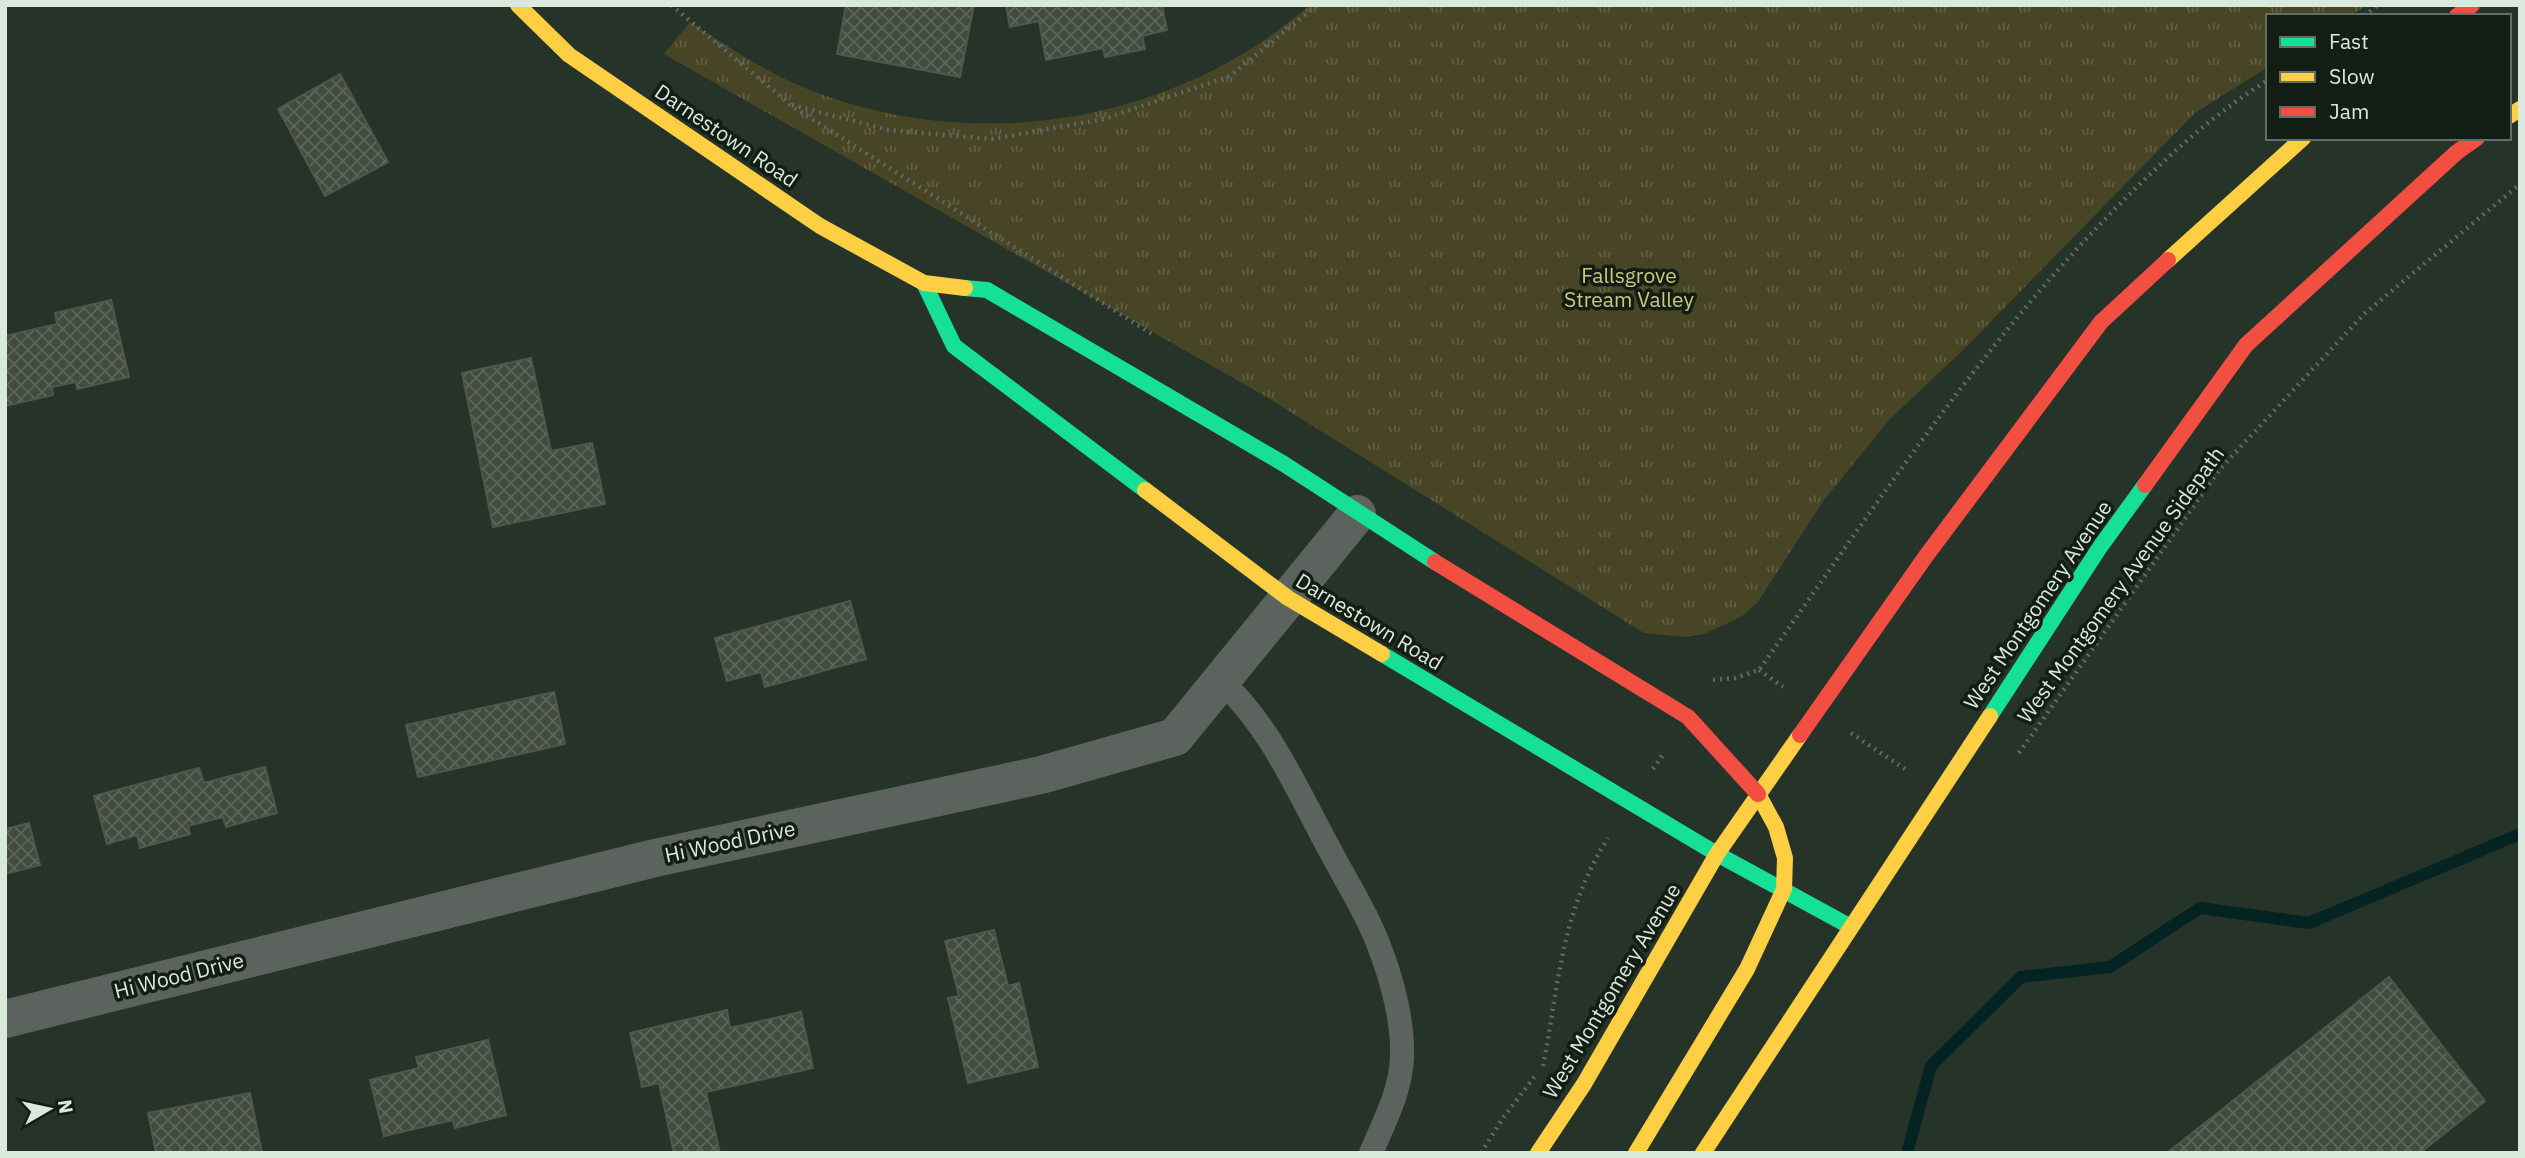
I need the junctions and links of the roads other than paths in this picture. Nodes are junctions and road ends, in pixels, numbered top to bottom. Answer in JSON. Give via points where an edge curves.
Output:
{"nodes":[{"id":1,"x":517,"y":5,"type":"edge"},
{"id":2,"x":2301,"y":140,"type":"edge"},
{"id":3,"x":2474,"y":140,"type":"edge"},
{"id":4,"x":924,"y":283,"type":"junction"},
{"id":5,"x":1357,"y":514,"type":"junction"},
{"id":6,"x":1288,"y":598,"type":"junction"},
{"id":7,"x":1221,"y":681,"type":"junction"},
{"id":8,"x":1758,"y":794,"type":"junction"},
{"id":9,"x":1717,"y":854,"type":"junction"},
{"id":10,"x":1784,"y":890,"type":"junction"},
{"id":11,"x":1851,"y":927,"type":"junction"},
{"id":12,"x":5,"y":1019,"type":"edge"},
{"id":13,"x":1371,"y":1153,"type":"edge"},
{"id":14,"x":1538,"y":1153,"type":"edge"},
{"id":15,"x":1636,"y":1153,"type":"edge"},
{"id":16,"x":1703,"y":1153,"type":"edge"}],
"edges":[{"from":1,"to":4,"type":"main road","name":"Darnestown Road","via":[[580,62],[820,226]]},
{"from":2,"to":8,"type":"main road","name":"West Montgomery Avenue","via":[[2101,322],[1926,555]]},
{"from":3,"to":11,"type":"main road","name":"West Montgomery Avenue","via":[[2246,345],[2100,547]]},
{"from":4,"to":5,"type":"main road","name":"Darnestown Road","via":[[987,290],[1284,464]]},
{"from":4,"to":6,"type":"main road","name":"Darnestown Road","via":[[954,346]]},
{"from":5,"to":6,"type":"street","name":"Hi Wood Drive"},
{"from":5,"to":8,"type":"main road","name":"Darnestown Road","via":[[1688,717]]},
{"from":6,"to":7,"type":"street","name":"Hi Wood Drive"},
{"from":6,"to":9,"type":"main road","name":"Darnestown Road"},
{"from":7,"to":12,"type":"street","name":"Hi Wood Drive","via":[[1175,737],[1041,775],[655,858]]},
{"from":7,"to":13,"type":"lane","via":[[1243,701],[1259,726],[1347,884],[1385,963],[1400,1023],[1402,1059],[1396,1094]]},
{"from":8,"to":9,"type":"main road","name":"West Montgomery Avenue"},
{"from":8,"to":10,"type":"main road","name":"Darnestown Road","via":[[1776,827],[1785,858]]},
{"from":9,"to":10,"type":"main road","name":"Darnestown Road"},
{"from":9,"to":14,"type":"main road","name":"West Montgomery Avenue","via":[[1584,1084]]},
{"from":10,"to":11,"type":"main road","name":"Darnestown Road"},
{"from":10,"to":15,"type":"main road","via":[[1747,969]]},
{"from":11,"to":16,"type":"main road","name":"West Montgomery Avenue"}]}
